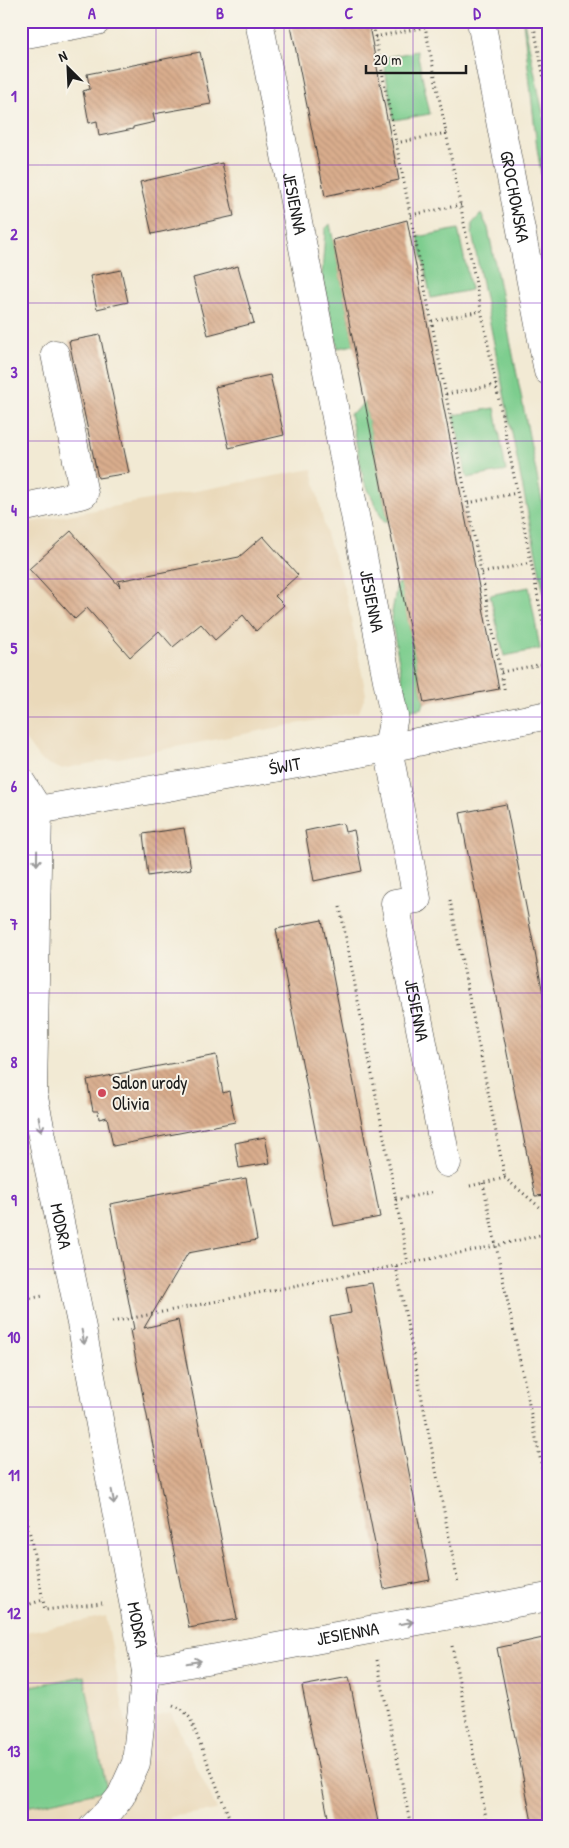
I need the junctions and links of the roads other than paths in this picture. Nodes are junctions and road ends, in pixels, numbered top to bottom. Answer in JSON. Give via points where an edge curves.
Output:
{"nodes":[{"id":1,"x":97,"y":21,"type":"edge"},
{"id":2,"x":259,"y":21,"type":"edge"},
{"id":3,"x":481,"y":21,"type":"edge"},
{"id":4,"x":21,"y":35,"type":"edge"},
{"id":5,"x":55,"y":354,"type":"dead end"},
{"id":6,"x":548,"y":371,"type":"edge"},
{"id":7,"x":21,"y":508,"type":"edge"},
{"id":8,"x":548,"y":715,"type":"edge"},
{"id":9,"x":388,"y":748,"type":"junction"},
{"id":10,"x":21,"y":782,"type":"edge"},
{"id":11,"x":30,"y":811,"type":"edge"},
{"id":12,"x":446,"y":1163,"type":"dead end"},
{"id":13,"x":548,"y":1597,"type":"edge"},
{"id":14,"x":145,"y":1684,"type":"junction"},
{"id":15,"x":93,"y":1827,"type":"edge"}],
"edges":[{"from":1,"to":4,"type":"street"},
{"from":2,"to":9,"type":"street","name":"JESIENNA","via":[[394,716]]},
{"from":3,"to":6,"type":"street","name":"GROCHOWSKA"},
{"from":5,"to":7,"type":"street","via":[[84,494]]},
{"from":8,"to":9,"type":"street","name":"ŚWIT"},
{"from":9,"to":11,"type":"street","name":"ŚWIT"},
{"from":9,"to":12,"type":"street","name":"JESIENNA","via":[[417,899],[394,903]]},
{"from":10,"to":11,"type":"street"},
{"from":11,"to":14,"type":"street","name":"MODRA","one_way":true,"via":[[33,1093],[82,1328]]},
{"from":14,"to":13,"type":"street","name":"JESIENNA","one_way":true,"via":[[371,1630]]},
{"from":14,"to":15,"type":"street","name":"MODRA","via":[[132,1775],[110,1810]]}]}
